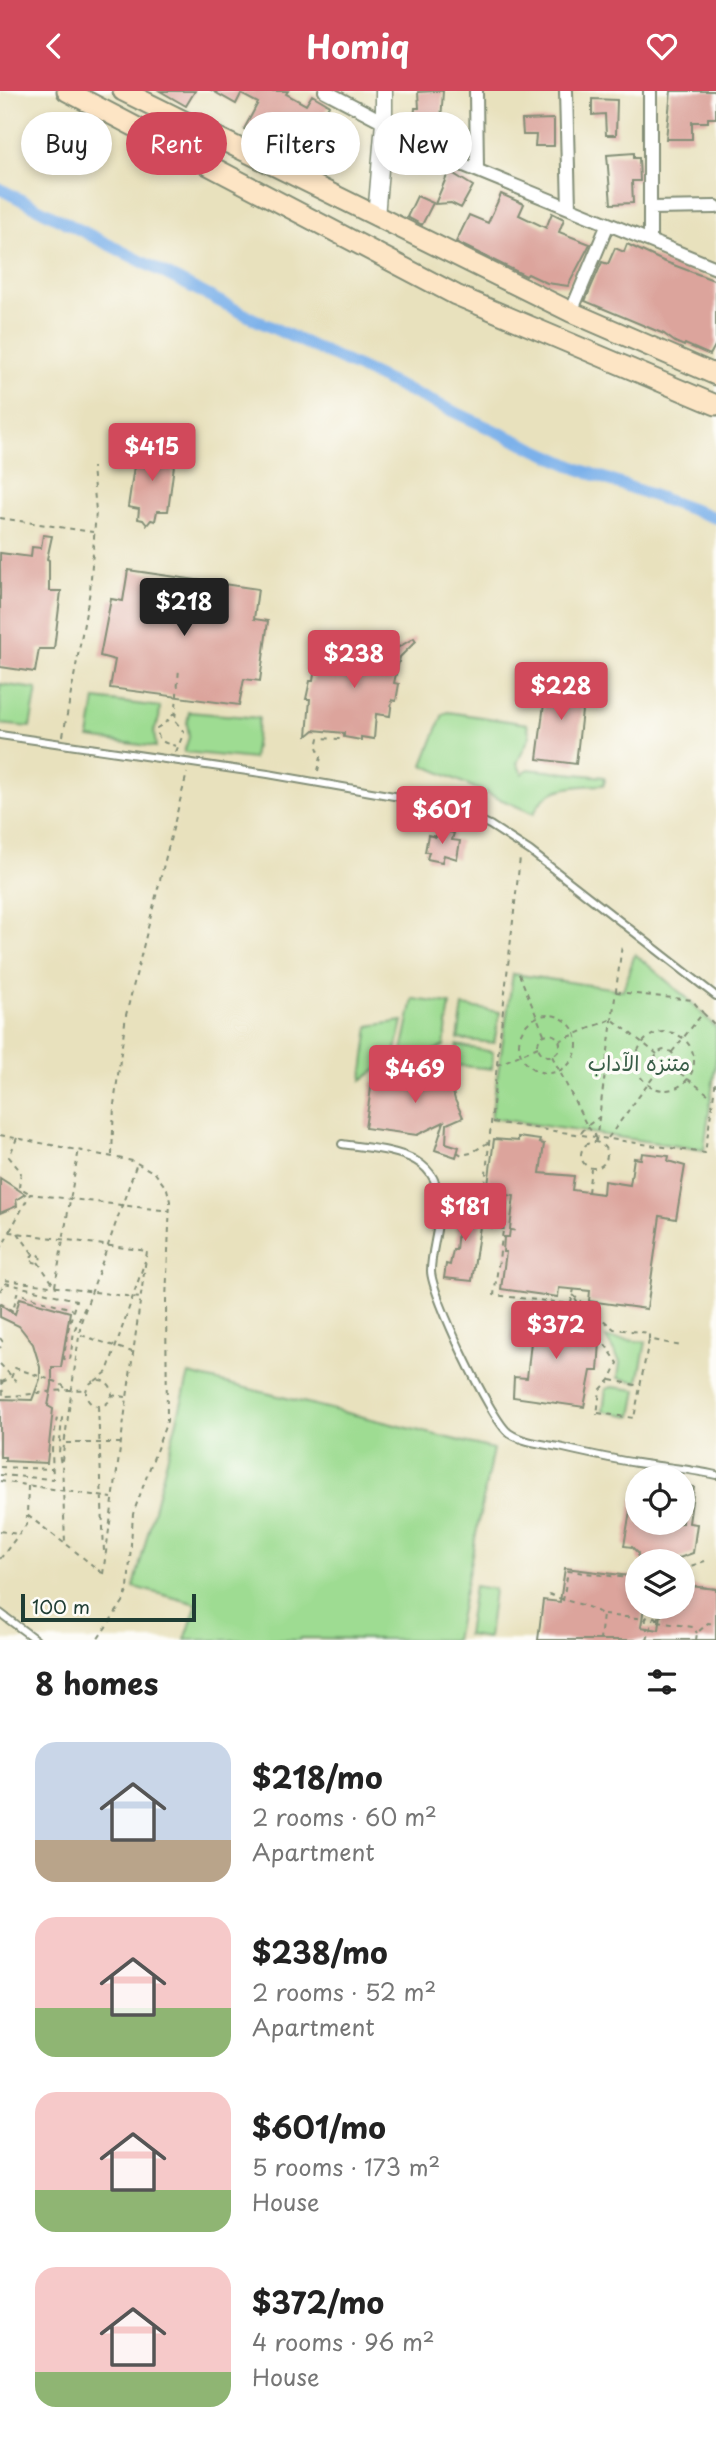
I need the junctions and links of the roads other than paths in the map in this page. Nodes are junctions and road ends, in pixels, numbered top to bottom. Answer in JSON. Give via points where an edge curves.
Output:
{"nodes":[{"id":1,"x":67,"y":91,"type":"edge"},
{"id":2,"x":123,"y":91,"type":"edge"},
{"id":3,"x":325,"y":91,"type":"edge"},
{"id":4,"x":384,"y":91,"type":"edge"},
{"id":5,"x":475,"y":91,"type":"edge"},
{"id":6,"x":565,"y":91,"type":"edge"},
{"id":7,"x":650,"y":91,"type":"edge"},
{"id":8,"x":143,"y":96,"type":"edge"},
{"id":9,"x":383,"y":112,"type":"edge"},
{"id":10,"x":374,"y":121,"type":"edge"},
{"id":11,"x":472,"y":168,"type":"edge"},
{"id":12,"x":477,"y":170,"type":"junction"},
{"id":13,"x":379,"y":175,"type":"edge"},
{"id":14,"x":716,"y":207,"type":"edge"},
{"id":15,"x":569,"y":208,"type":"junction"},
{"id":16,"x":650,"y":208,"type":"junction"},
{"id":17,"x":376,"y":217,"type":"junction"},
{"id":18,"x":608,"y":224,"type":"junction"},
{"id":19,"x":650,"y":241,"type":"junction"},
{"id":20,"x":716,"y":268,"type":"edge"},
{"id":21,"x":566,"y":310,"type":"junction"},
{"id":22,"x":593,"y":322,"type":"junction"},
{"id":23,"x":544,"y":332,"type":"junction"},
{"id":24,"x":583,"y":349,"type":"junction"},
{"id":25,"x":716,"y":375,"type":"edge"},
{"id":26,"x":716,"y":405,"type":"edge"},
{"id":27,"x":0,"y":735,"type":"edge"},
{"id":28,"x":716,"y":996,"type":"edge"},
{"id":29,"x":342,"y":1144,"type":"dead end"},
{"id":30,"x":716,"y":1475,"type":"edge"},
{"id":31,"x":0,"y":1612,"type":"edge"},
{"id":32,"x":36,"y":1640,"type":"edge"}],
"edges":[{"from":1,"to":23,"type":"main road","via":[[456,295]]},
{"from":2,"to":8,"type":"main road"},
{"from":3,"to":10,"type":"street"},
{"from":4,"to":9,"type":"street"},
{"from":5,"to":12,"type":"street"},
{"from":6,"to":15,"type":"street"},
{"from":7,"to":16,"type":"street"},
{"from":8,"to":17,"type":"main road"},
{"from":11,"to":12,"type":"street"},
{"from":12,"to":15,"type":"street"},
{"from":13,"to":17,"type":"street"},
{"from":14,"to":16,"type":"street"},
{"from":15,"to":18,"type":"street"},
{"from":16,"to":19,"type":"street"},
{"from":17,"to":21,"type":"main road"},
{"from":18,"to":19,"type":"street"},
{"from":18,"to":21,"type":"street"},
{"from":19,"to":20,"type":"street"},
{"from":21,"to":22,"type":"main road"},
{"from":21,"to":23,"type":"main road","via":[[562,328]]},
{"from":22,"to":24,"type":"main road","via":[[581,335]]},
{"from":22,"to":25,"type":"main road"},
{"from":23,"to":24,"type":"main road"},
{"from":24,"to":26,"type":"main road"},
{"from":27,"to":28,"type":"lane","via":[[190,762],[459,811],[530,851]]},
{"from":29,"to":30,"type":"lane","via":[[415,1158],[426,1167],[438,1189],[440,1210],[431,1272],[436,1294],[494,1415],[508,1432],[524,1440]]},
{"from":31,"to":32,"type":"lane"}]}
